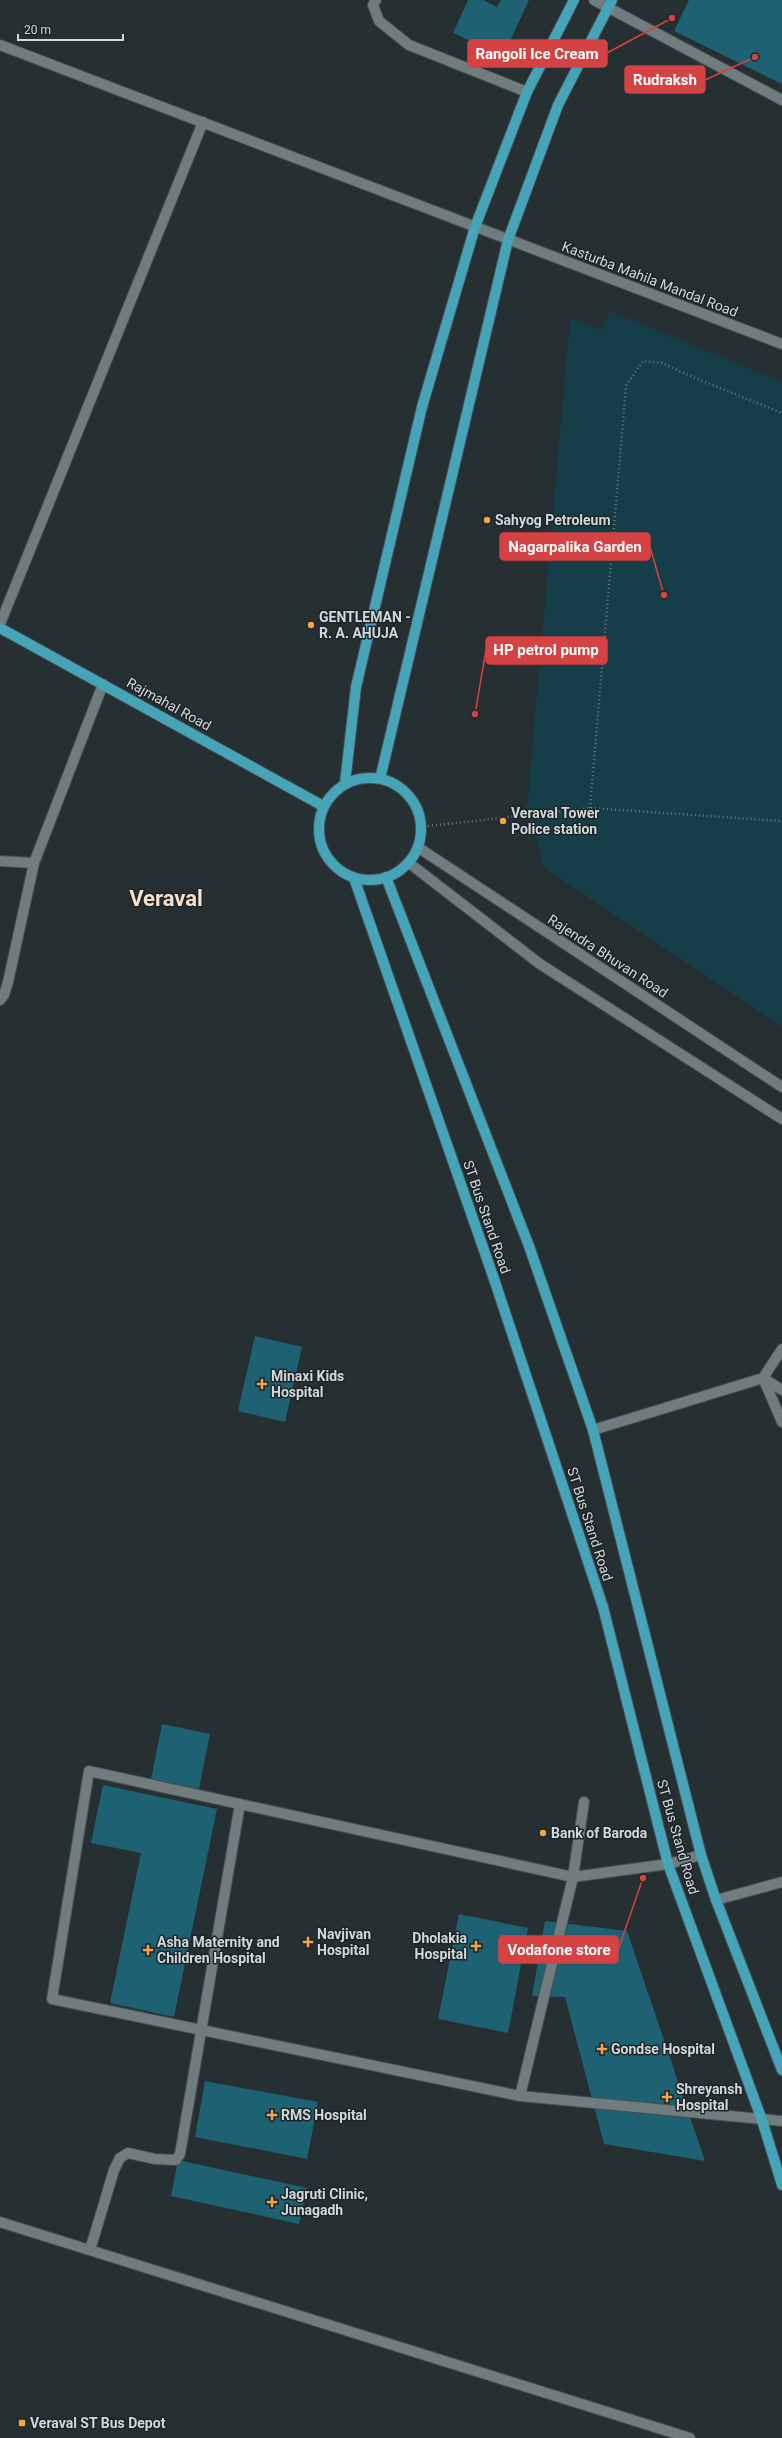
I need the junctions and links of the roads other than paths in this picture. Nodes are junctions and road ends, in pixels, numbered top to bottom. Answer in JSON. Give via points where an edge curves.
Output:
{"nodes":[{"id":1,"x":376,"y":0,"type":"edge"},
{"id":2,"x":574,"y":0,"type":"edge"},
{"id":3,"x":594,"y":0,"type":"edge"},
{"id":4,"x":611,"y":3,"type":"edge"},
{"id":5,"x":0,"y":45,"type":"edge"},
{"id":6,"x":527,"y":92,"type":"junction"},
{"id":7,"x":782,"y":100,"type":"edge"},
{"id":8,"x":203,"y":122,"type":"junction"},
{"id":9,"x":475,"y":227,"type":"junction"},
{"id":10,"x":508,"y":240,"type":"junction"},
{"id":11,"x":782,"y":344,"type":"edge"},
{"id":12,"x":0,"y":624,"type":"edge"},
{"id":13,"x":0,"y":628,"type":"edge"},
{"id":14,"x":103,"y":684,"type":"junction"},
{"id":15,"x":380,"y":779,"type":"junction"},
{"id":16,"x":345,"y":783,"type":"junction"},
{"id":17,"x":323,"y":806,"type":"junction"},
{"id":18,"x":419,"y":848,"type":"junction"},
{"id":19,"x":0,"y":861,"type":"edge"},
{"id":20,"x":34,"y":863,"type":"junction"},
{"id":21,"x":409,"y":863,"type":"junction"},
{"id":22,"x":386,"y":877,"type":"junction"},
{"id":23,"x":354,"y":878,"type":"junction"},
{"id":24,"x":0,"y":1000,"type":"edge"},
{"id":25,"x":782,"y":1087,"type":"edge"},
{"id":26,"x":782,"y":1119,"type":"edge"},
{"id":27,"x":782,"y":1349,"type":"edge"},
{"id":28,"x":763,"y":1378,"type":"junction"},
{"id":29,"x":782,"y":1390,"type":"edge"},
{"id":30,"x":782,"y":1422,"type":"edge"},
{"id":31,"x":593,"y":1430,"type":"junction"},
{"id":32,"x":584,"y":1802,"type":"dead end"},
{"id":33,"x":240,"y":1804,"type":"junction"},
{"id":34,"x":701,"y":1855,"type":"junction"},
{"id":35,"x":668,"y":1864,"type":"junction"},
{"id":36,"x":573,"y":1876,"type":"junction"},
{"id":37,"x":782,"y":1882,"type":"edge"},
{"id":38,"x":716,"y":1900,"type":"junction"},
{"id":39,"x":202,"y":2029,"type":"junction"},
{"id":40,"x":782,"y":2070,"type":"edge"},
{"id":41,"x":520,"y":2096,"type":"junction"},
{"id":42,"x":762,"y":2120,"type":"junction"},
{"id":43,"x":782,"y":2121,"type":"edge"},
{"id":44,"x":782,"y":2185,"type":"edge"},
{"id":45,"x":0,"y":2222,"type":"edge"},
{"id":46,"x":90,"y":2250,"type":"junction"},
{"id":47,"x":690,"y":2438,"type":"edge"}],
"edges":[{"from":1,"to":6,"type":"street","via":[[374,5],[379,21],[409,45]]},
{"from":2,"to":6,"type":"main road"},
{"from":3,"to":4,"type":"street"},
{"from":4,"to":7,"type":"street"},
{"from":4,"to":10,"type":"main road","via":[[558,105]]},
{"from":5,"to":8,"type":"street","name":"Kasturba Mahila Mandal Road"},
{"from":6,"to":9,"type":"main road"},
{"from":8,"to":9,"type":"street","name":"Kasturba Mahila Mandal Road"},
{"from":8,"to":12,"type":"street"},
{"from":9,"to":10,"type":"street","name":"Kasturba Mahila Mandal Road"},
{"from":9,"to":16,"type":"main road","via":[[422,407],[360,671]]},
{"from":10,"to":11,"type":"street","name":"Kasturba Mahila Mandal Road"},
{"from":10,"to":15,"type":"main road"},
{"from":13,"to":14,"type":"main road","name":"Rajmahal Road"},
{"from":14,"to":17,"type":"main road","name":"Rajmahal Road"},
{"from":14,"to":20,"type":"street"},
{"from":15,"to":16,"type":"main road","via":[[362,778]]},
{"from":15,"to":18,"type":"main road","via":[[397,785],[410,797],[419,813]]},
{"from":16,"to":17,"type":"main road"},
{"from":17,"to":23,"type":"main road","via":[[318,822],[324,852],[334,866]]},
{"from":18,"to":21,"type":"main road"},
{"from":18,"to":25,"type":"street","name":"Rajendra Bhuvan Road"},
{"from":19,"to":20,"type":"street"},
{"from":20,"to":24,"type":"street","via":[[8,982]]},
{"from":21,"to":22,"type":"main road","via":[[395,874]]},
{"from":21,"to":26,"type":"street","via":[[540,964]]},
{"from":22,"to":23,"type":"main road","via":[[362,880]]},
{"from":22,"to":31,"type":"main road","name":"ST Bus Stand Road","via":[[529,1246]]},
{"from":23,"to":35,"type":"main road","name":"ST Bus Stand Road","via":[[491,1271],[603,1607]]},
{"from":27,"to":28,"type":"street"},
{"from":28,"to":29,"type":"street"},
{"from":28,"to":30,"type":"street"},
{"from":28,"to":31,"type":"street"},
{"from":31,"to":34,"type":"main road","name":"ST Bus Stand Road"},
{"from":32,"to":36,"type":"street"},
{"from":33,"to":36,"type":"street"},
{"from":33,"to":39,"type":"street"},
{"from":33,"to":39,"type":"street","via":[[89,1771],[52,1999]]},
{"from":34,"to":35,"type":"street"},
{"from":34,"to":38,"type":"main road","name":"ST Bus Stand Road"},
{"from":35,"to":36,"type":"street"},
{"from":35,"to":42,"type":"main road","name":"ST Bus Stand Road"},
{"from":36,"to":41,"type":"street"},
{"from":37,"to":38,"type":"street"},
{"from":38,"to":40,"type":"main road","name":"ST Bus Stand Road"},
{"from":39,"to":41,"type":"street"},
{"from":39,"to":46,"type":"street","via":[[180,2154],[176,2160],[155,2159],[128,2153],[120,2158]]},
{"from":41,"to":42,"type":"street"},
{"from":42,"to":43,"type":"street"},
{"from":42,"to":44,"type":"main road","name":"ST Bus Stand Road"},
{"from":45,"to":46,"type":"street"},
{"from":46,"to":47,"type":"street"}]}
